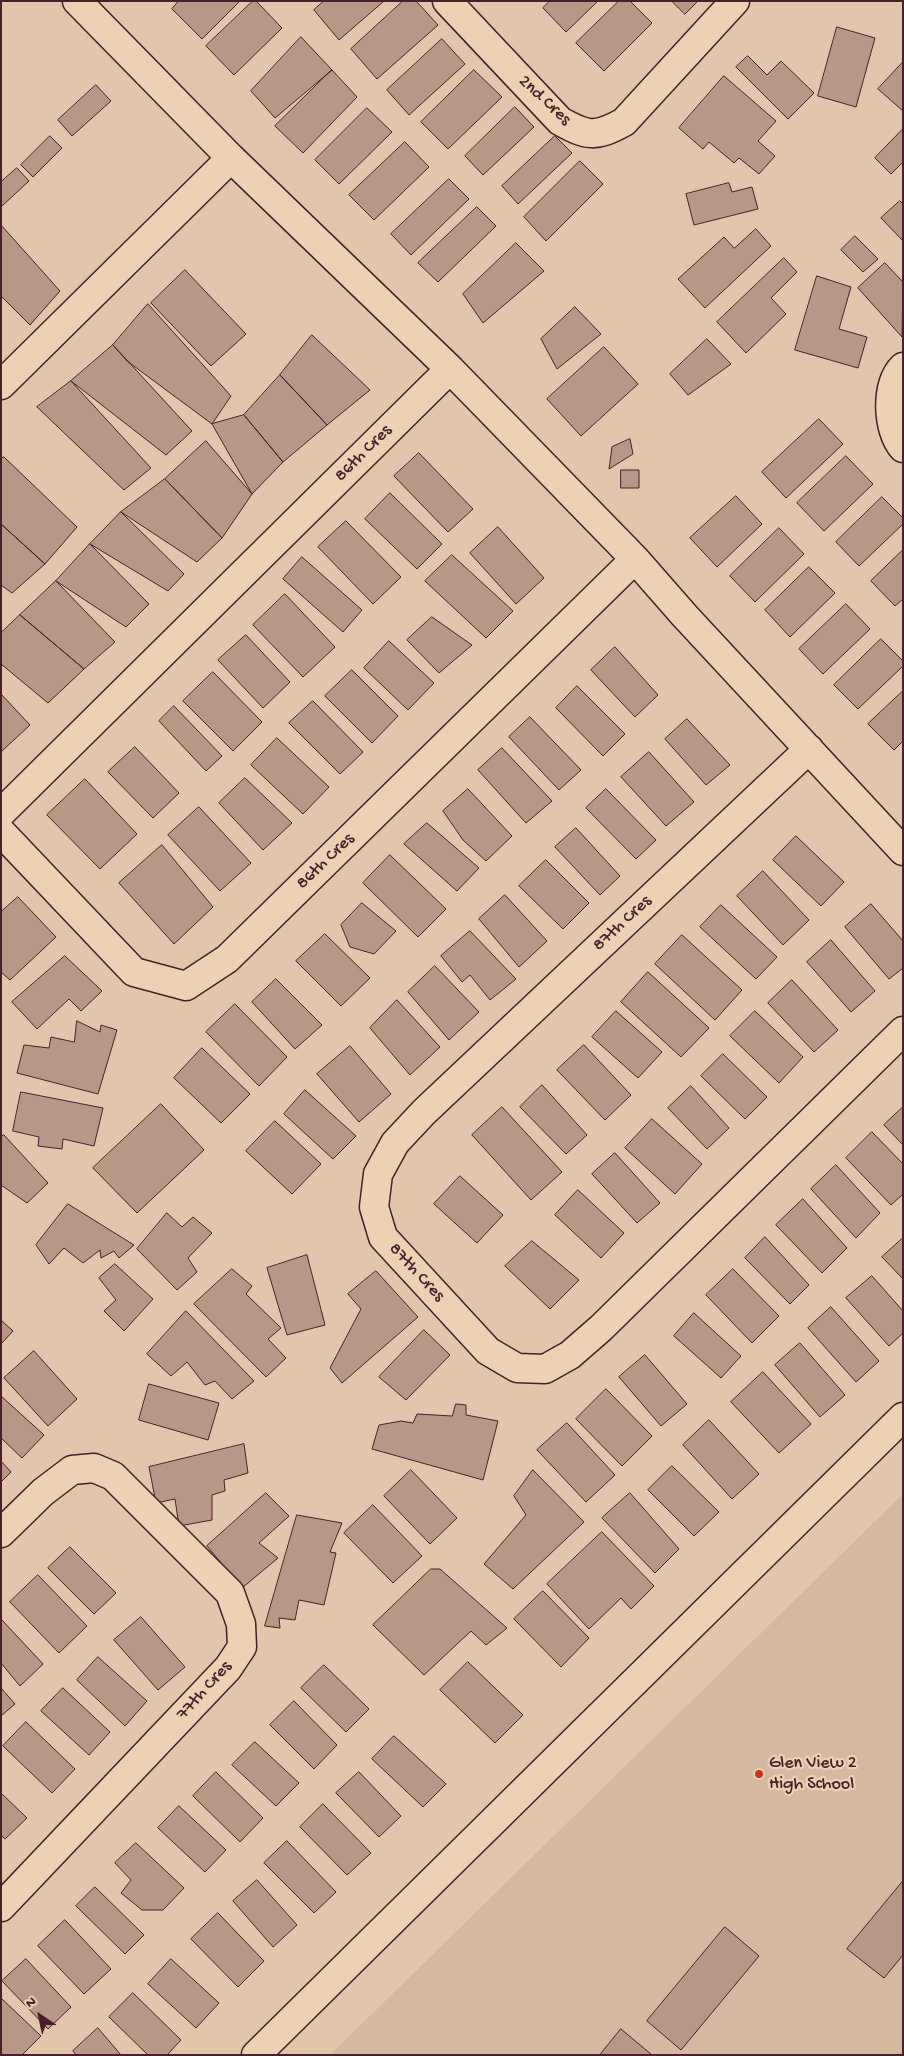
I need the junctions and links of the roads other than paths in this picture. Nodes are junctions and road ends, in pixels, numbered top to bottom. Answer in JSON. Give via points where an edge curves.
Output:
{"nodes":[{"id":1,"x":77,"y":1,"type":"edge"},
{"id":2,"x":447,"y":1,"type":"edge"},
{"id":3,"x":735,"y":1,"type":"edge"},
{"id":4,"x":231,"y":158,"type":"junction"},
{"id":5,"x":903,"y":367,"type":"edge"},
{"id":6,"x":450,"y":369,"type":"junction"},
{"id":7,"x":1,"y":386,"type":"edge"},
{"id":8,"x":903,"y":448,"type":"edge"},
{"id":9,"x":635,"y":559,"type":"junction"},
{"id":10,"x":808,"y":749,"type":"junction"},
{"id":11,"x":1,"y":813,"type":"edge"},
{"id":12,"x":1,"y":832,"type":"edge"},
{"id":13,"x":903,"y":851,"type":"edge"},
{"id":14,"x":903,"y":1031,"type":"edge"},
{"id":15,"x":903,"y":1418,"type":"edge"},
{"id":16,"x":1,"y":1533,"type":"edge"},
{"id":17,"x":1,"y":1907,"type":"edge"},
{"id":18,"x":256,"y":2055,"type":"edge"}],
"edges":[{"from":1,"to":4,"type":"street"},
{"from":2,"to":3,"type":"street","name":"2nd Cres","via":[[560,121],[580,132],[605,133],[624,122]]},
{"from":4,"to":6,"type":"street"},
{"from":4,"to":7,"type":"street"},
{"from":5,"to":8,"type":"street","via":[[890,394],[890,419]]},
{"from":6,"to":9,"type":"street"},
{"from":6,"to":11,"type":"street","name":"86th Cres"},
{"from":9,"to":10,"type":"street"},
{"from":9,"to":12,"type":"street","name":"86th Cres","via":[[227,959],[186,986],[134,972]]},
{"from":10,"to":13,"type":"street"},
{"from":10,"to":14,"type":"street","name":"87th Cres","via":[[395,1143],[378,1174],[374,1206],[383,1237],[488,1351],[518,1368],[545,1369],[570,1355],[601,1328]]},
{"from":15,"to":18,"type":"street"},
{"from":16,"to":17,"type":"street","name":"77th Cres","via":[[43,1492],[72,1470],[94,1468],[113,1476],[230,1592],[241,1624],[242,1647],[228,1668]]}]}
